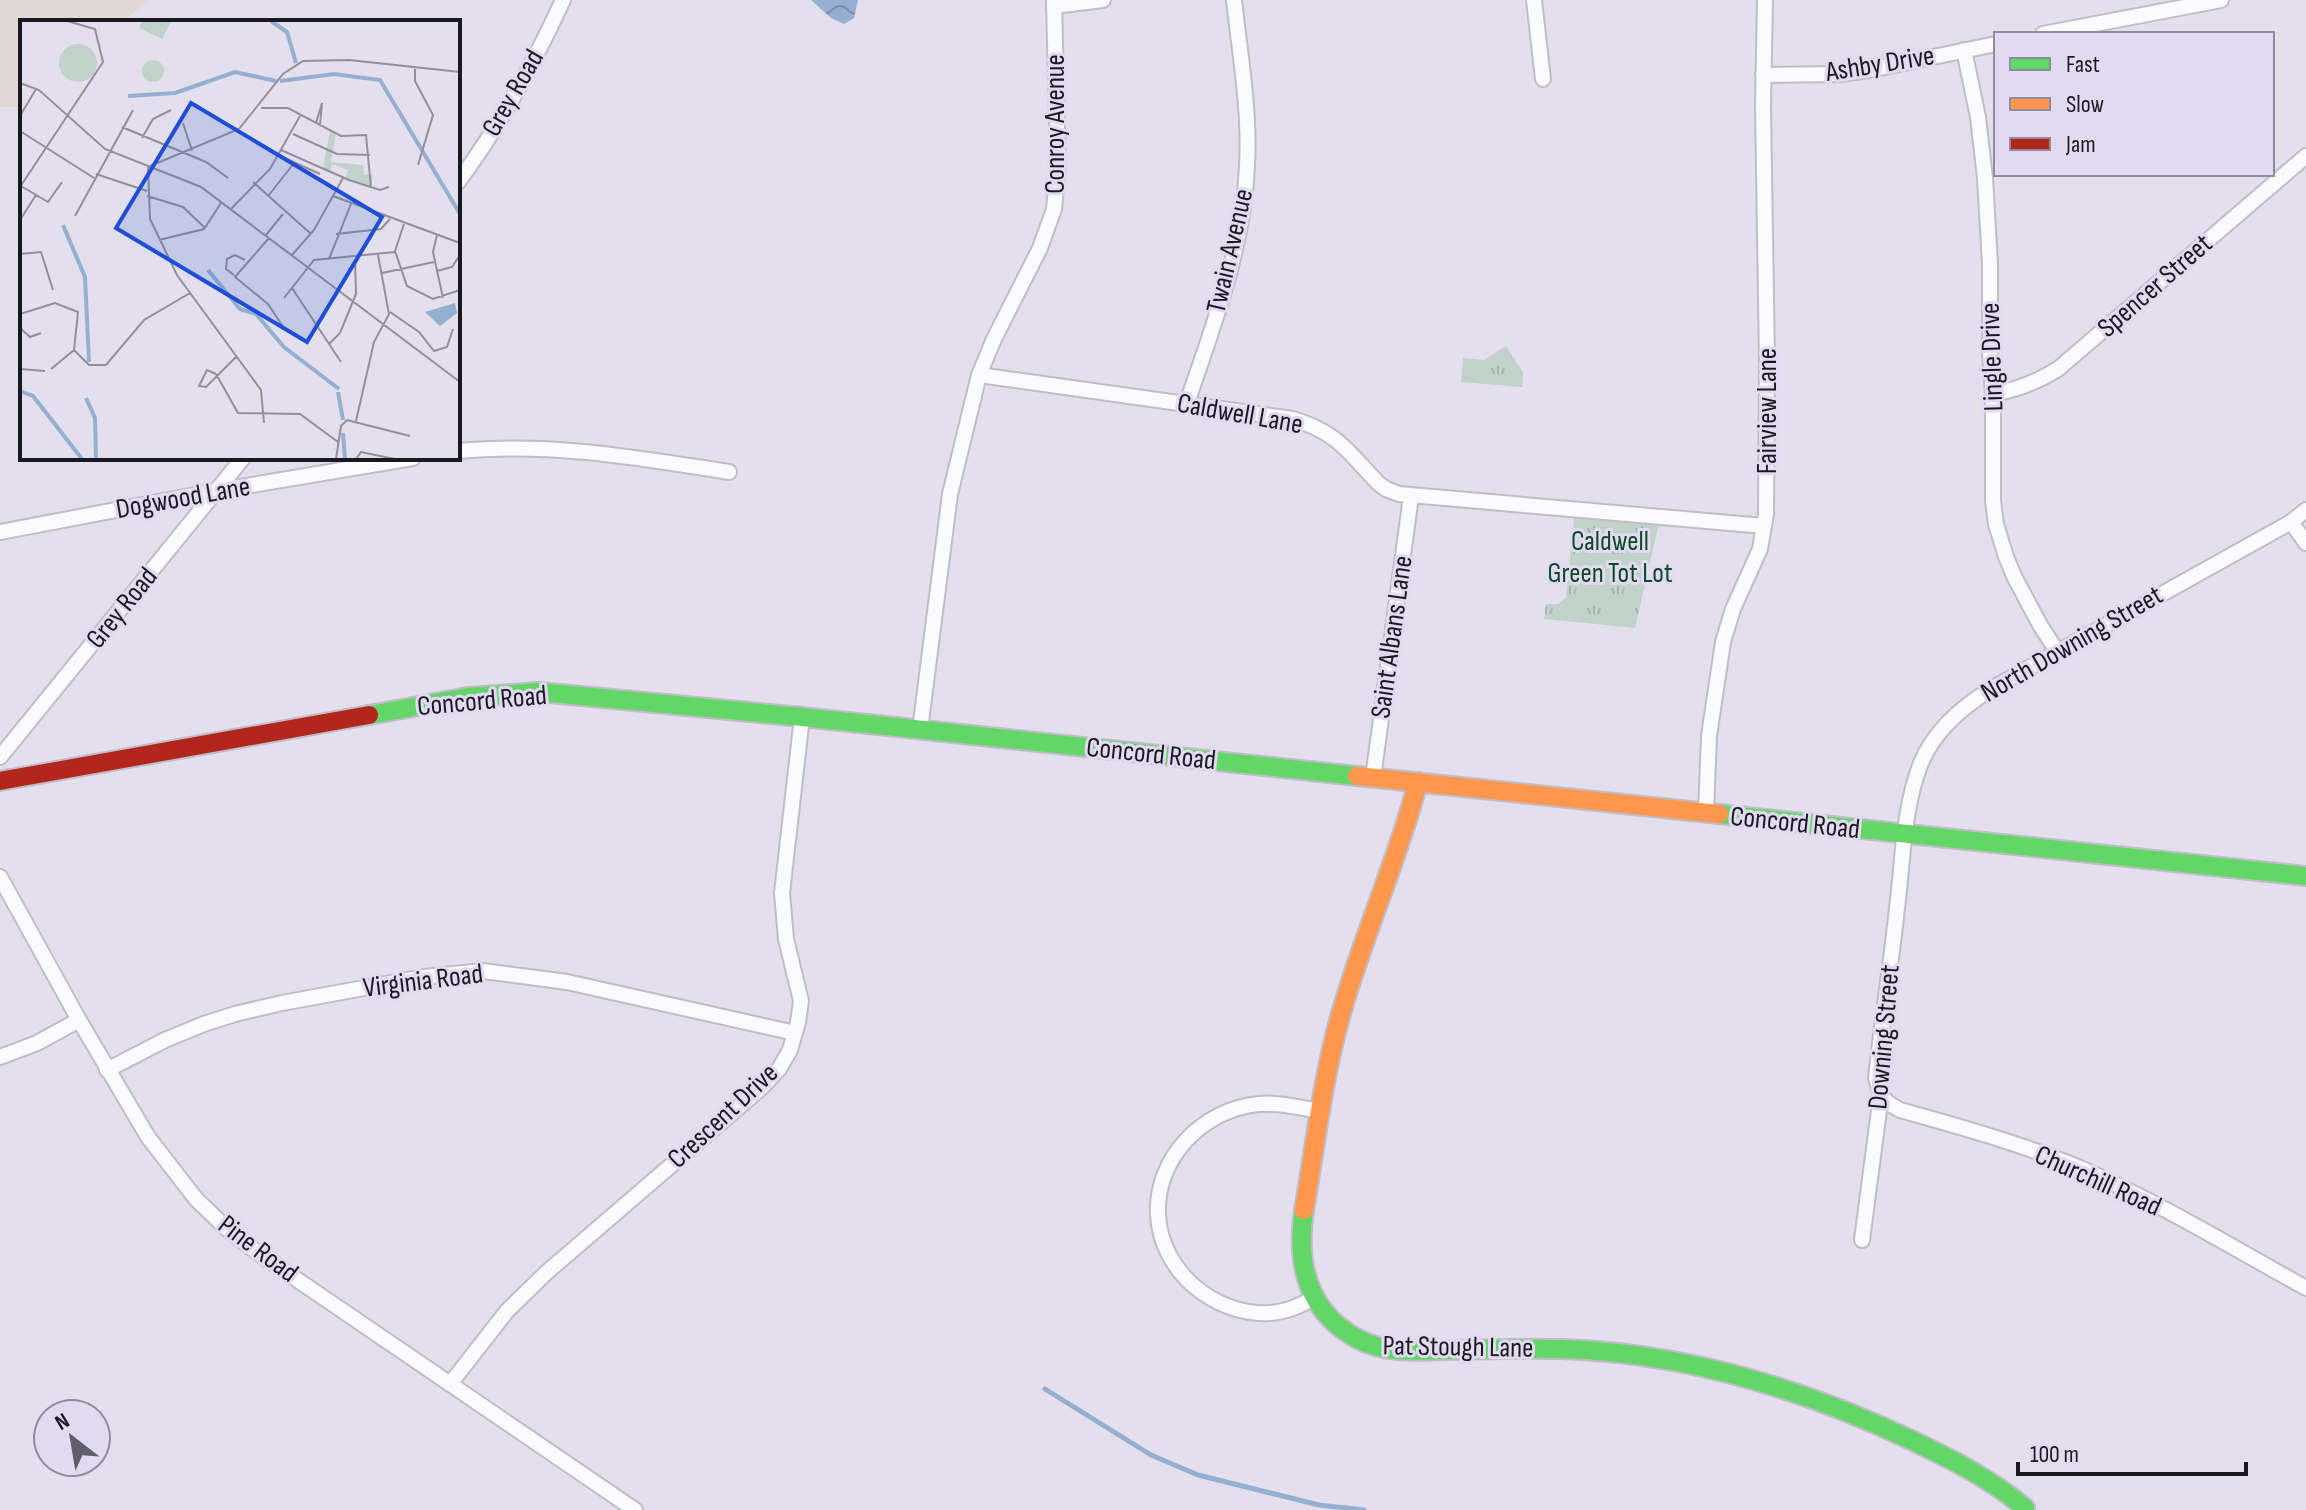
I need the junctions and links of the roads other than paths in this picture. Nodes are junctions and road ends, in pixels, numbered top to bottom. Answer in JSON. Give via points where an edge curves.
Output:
{"nodes":[{"id":1,"x":563,"y":0,"type":"edge"},
{"id":2,"x":1103,"y":0,"type":"edge"},
{"id":3,"x":1234,"y":0,"type":"edge"},
{"id":4,"x":1534,"y":0,"type":"edge"},
{"id":5,"x":1765,"y":0,"type":"edge"},
{"id":6,"x":2221,"y":0,"type":"edge"},
{"id":7,"x":1054,"y":3,"type":"edge"},
{"id":8,"x":2053,"y":32,"type":"edge"},
{"id":9,"x":1994,"y":44,"type":"edge"},
{"id":10,"x":1964,"y":50,"type":"junction"},
{"id":11,"x":1763,"y":75,"type":"junction"},
{"id":12,"x":1543,"y":79,"type":"dead end"},
{"id":13,"x":2306,"y":156,"type":"edge"},
{"id":14,"x":460,"y":179,"type":"edge"},
{"id":15,"x":979,"y":375,"type":"junction"},
{"id":16,"x":1993,"y":394,"type":"junction"},
{"id":17,"x":1187,"y":403,"type":"junction"},
{"id":18,"x":460,"y":451,"type":"edge"},
{"id":19,"x":241,"y":460,"type":"edge"},
{"id":20,"x":401,"y":460,"type":"edge"},
{"id":21,"x":729,"y":472,"type":"dead end"},
{"id":22,"x":216,"y":491,"type":"junction"},
{"id":23,"x":1411,"y":496,"type":"junction"},
{"id":24,"x":2306,"y":510,"type":"edge"},
{"id":25,"x":2291,"y":522,"type":"junction"},
{"id":26,"x":1764,"y":526,"type":"junction"},
{"id":27,"x":0,"y":532,"type":"edge"},
{"id":28,"x":2306,"y":543,"type":"edge"},
{"id":29,"x":2057,"y":651,"type":"junction"},
{"id":30,"x":802,"y":717,"type":"junction"},
{"id":31,"x":920,"y":730,"type":"junction"},
{"id":32,"x":0,"y":757,"type":"edge"},
{"id":33,"x":1373,"y":778,"type":"junction"},
{"id":34,"x":0,"y":781,"type":"edge"},
{"id":35,"x":1418,"y":782,"type":"junction"},
{"id":36,"x":1706,"y":813,"type":"junction"},
{"id":37,"x":1905,"y":835,"type":"junction"},
{"id":38,"x":2306,"y":876,"type":"edge"},
{"id":39,"x":0,"y":877,"type":"edge"},
{"id":40,"x":79,"y":1020,"type":"junction"},
{"id":41,"x":795,"y":1033,"type":"junction"},
{"id":42,"x":0,"y":1057,"type":"edge"},
{"id":43,"x":107,"y":1070,"type":"junction"},
{"id":44,"x":1881,"y":1095,"type":"junction"},
{"id":45,"x":1320,"y":1111,"type":"junction"},
{"id":46,"x":1862,"y":1240,"type":"dead end"},
{"id":47,"x":2306,"y":1288,"type":"edge"},
{"id":48,"x":1316,"y":1297,"type":"junction"},
{"id":49,"x":450,"y":1384,"type":"junction"},
{"id":50,"x":2025,"y":1508,"type":"dead end"},
{"id":51,"x":635,"y":1510,"type":"edge"}],
"edges":[{"from":1,"to":14,"type":"street","name":"Grey Road"},
{"from":2,"to":7,"type":"street"},
{"from":3,"to":17,"type":"street","name":"Twain Avenue","via":[[1247,132],[1245,195],[1233,259]]},
{"from":4,"to":12,"type":"street"},
{"from":5,"to":11,"type":"street","name":"Fairview Lane"},
{"from":6,"to":8,"type":"street"},
{"from":7,"to":15,"type":"street","name":"Conroy Avenue","via":[[1054,209]]},
{"from":9,"to":10,"type":"street","name":"Ashby Drive"},
{"from":10,"to":11,"type":"street","name":"Ashby Drive","via":[[1842,74]]},
{"from":10,"to":16,"type":"street","name":"Lingle Drive","via":[[1985,178]]},
{"from":11,"to":26,"type":"street","name":"Fairview Lane","via":[[1768,477]]},
{"from":13,"to":16,"type":"street","name":"Spencer Street","via":[[2058,369],[2024,387]]},
{"from":15,"to":17,"type":"street","name":"Caldwell Lane"},
{"from":15,"to":31,"type":"street","name":"Conroy Avenue","via":[[950,494]]},
{"from":16,"to":29,"type":"street","name":"Lingle Drive","via":[[1996,524],[2015,578]]},
{"from":17,"to":23,"type":"street","name":"Caldwell Lane","via":[[1308,423],[1337,439],[1386,489]]},
{"from":18,"to":21,"type":"street","via":[[595,452]]},
{"from":19,"to":22,"type":"street","name":"Grey Road"},
{"from":20,"to":22,"type":"street","name":"Dogwood Lane"},
{"from":22,"to":27,"type":"street","name":"Dogwood Lane"},
{"from":22,"to":32,"type":"street","name":"Grey Road"},
{"from":23,"to":26,"type":"street","name":"Caldwell Lane"},
{"from":23,"to":33,"type":"street","name":"Saint Albans Lane"},
{"from":24,"to":25,"type":"street","name":"North Downing Street"},
{"from":25,"to":28,"type":"street"},
{"from":25,"to":29,"type":"street","name":"North Downing Street"},
{"from":26,"to":36,"type":"street","name":"Fairview Lane","via":[[1723,642],[1709,736]]},
{"from":29,"to":37,"type":"street","name":"North Downing Street","via":[[1951,719],[1921,762]]},
{"from":30,"to":31,"type":"main road","name":"Concord Road"},
{"from":30,"to":34,"type":"main road","name":"Concord Road","via":[[507,693],[351,716]]},
{"from":30,"to":41,"type":"street","name":"Crescent Drive","via":[[782,893],[786,939],[800,992]]},
{"from":31,"to":33,"type":"main road","name":"Concord Road"},
{"from":33,"to":35,"type":"main road","name":"Concord Road"},
{"from":35,"to":36,"type":"main road","name":"Concord Road"},
{"from":35,"to":45,"type":"main road","name":"Pat Stough Lane","via":[[1395,863],[1349,985]]},
{"from":36,"to":37,"type":"main road","name":"Concord Road"},
{"from":37,"to":38,"type":"main road","name":"Concord Road"},
{"from":37,"to":44,"type":"street","name":"Downing Street","via":[[1876,1078]]},
{"from":39,"to":40,"type":"street","name":"Pine Road"},
{"from":40,"to":42,"type":"street"},
{"from":40,"to":43,"type":"street","name":"Pine Road"},
{"from":41,"to":43,"type":"street","name":"Virginia Road","via":[[567,982],[483,971],[424,977],[235,1014]]},
{"from":41,"to":49,"type":"street","name":"Crescent Drive","via":[[779,1069],[761,1088],[547,1272],[507,1311]]},
{"from":43,"to":49,"type":"street","name":"Pine Road","via":[[177,1177],[227,1229]]},
{"from":44,"to":46,"type":"street","name":"Downing Street"},
{"from":44,"to":47,"type":"street","name":"Churchill Road","via":[[1900,1110],[1996,1137],[2084,1170]]},
{"from":45,"to":48,"type":"main road","name":"Pat Stough Lane","via":[[1301,1241],[1306,1279]]},
{"from":45,"to":48,"type":"street","via":[[1260,1104],[1203,1123],[1174,1156],[1158,1198],[1158,1217],[1172,1259],[1212,1300],[1231,1309],[1271,1313]]},
{"from":48,"to":50,"type":"main road","name":"Pat Stough Lane","via":[[1344,1330],[1392,1350],[1626,1353],[1777,1385],[1890,1430],[1996,1484]]},
{"from":49,"to":51,"type":"street","name":"Pine Road"}]}
